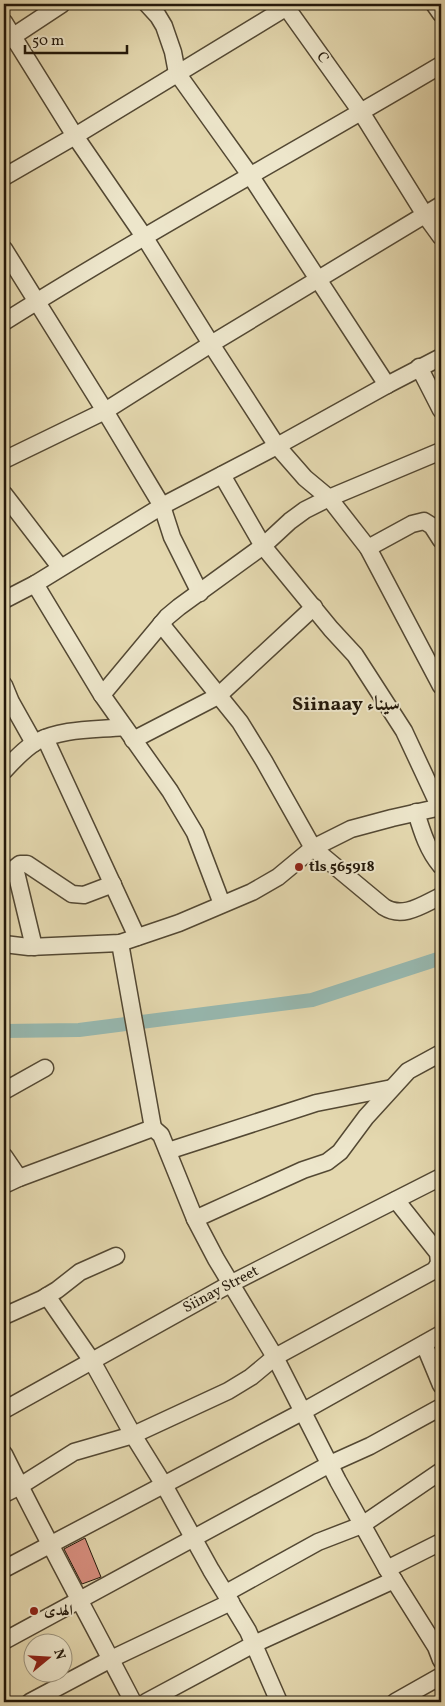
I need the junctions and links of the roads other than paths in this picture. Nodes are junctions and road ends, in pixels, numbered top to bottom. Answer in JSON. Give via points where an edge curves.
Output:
{"nodes":[{"id":1,"x":62,"y":4,"type":"edge"},
{"id":2,"x":147,"y":4,"type":"edge"},
{"id":3,"x":434,"y":4,"type":"edge"},
{"id":4,"x":287,"y":5,"type":"edge"},
{"id":5,"x":441,"y":14,"type":"edge"},
{"id":6,"x":4,"y":22,"type":"edge"},
{"id":7,"x":9,"y":40,"type":"edge"},
{"id":8,"x":441,"y":65,"type":"edge"},
{"id":9,"x":177,"y":73,"type":"junction"},
{"id":10,"x":361,"y":112,"type":"junction"},
{"id":11,"x":76,"y":136,"type":"junction"},
{"id":12,"x":250,"y":175,"type":"junction"},
{"id":13,"x":4,"y":177,"type":"edge"},
{"id":14,"x":441,"y":205,"type":"edge"},
{"id":15,"x":425,"y":214,"type":"junction"},
{"id":16,"x":441,"y":237,"type":"edge"},
{"id":17,"x":145,"y":238,"type":"junction"},
{"id":18,"x":4,"y":249,"type":"edge"},
{"id":19,"x":317,"y":280,"type":"junction"},
{"id":20,"x":36,"y":302,"type":"junction"},
{"id":21,"x":4,"y":322,"type":"edge"},
{"id":22,"x":211,"y":344,"type":"junction"},
{"id":23,"x":441,"y":357,"type":"edge"},
{"id":24,"x":419,"y":367,"type":"junction"},
{"id":25,"x":387,"y":385,"type":"junction"},
{"id":26,"x":441,"y":410,"type":"edge"},
{"id":27,"x":105,"y":411,"type":"junction"},
{"id":28,"x":278,"y":446,"type":"junction"},
{"id":29,"x":441,"y":451,"type":"edge"},
{"id":30,"x":4,"y":460,"type":"edge"},
{"id":31,"x":222,"y":475,"type":"junction"},
{"id":32,"x":4,"y":494,"type":"edge"},
{"id":33,"x":329,"y":498,"type":"junction"},
{"id":34,"x":162,"y":506,"type":"junction"},
{"id":35,"x":441,"y":540,"type":"edge"},
{"id":36,"x":263,"y":546,"type":"junction"},
{"id":37,"x":368,"y":548,"type":"junction"},
{"id":38,"x":60,"y":568,"type":"junction"},
{"id":39,"x":35,"y":584,"type":"junction"},
{"id":40,"x":200,"y":593,"type":"junction"},
{"id":41,"x":4,"y":600,"type":"edge"},
{"id":42,"x":314,"y":607,"type":"junction"},
{"id":43,"x":161,"y":624,"type":"junction"},
{"id":44,"x":4,"y":685,"type":"edge"},
{"id":45,"x":441,"y":686,"type":"edge"},
{"id":46,"x":102,"y":695,"type":"junction"},
{"id":47,"x":218,"y":696,"type":"junction"},
{"id":48,"x":129,"y":733,"type":"junction"},
{"id":49,"x":40,"y":741,"type":"junction"},
{"id":50,"x":4,"y":771,"type":"edge"},
{"id":51,"x":440,"y":808,"type":"edge"},
{"id":52,"x":416,"y":812,"type":"junction"},
{"id":53,"x":312,"y":848,"type":"junction"},
{"id":54,"x":441,"y":866,"type":"edge"},
{"id":55,"x":112,"y":884,"type":"junction"},
{"id":56,"x":441,"y":896,"type":"edge"},
{"id":57,"x":222,"y":904,"type":"junction"},
{"id":58,"x":137,"y":937,"type":"junction"},
{"id":59,"x":120,"y":943,"type":"junction"},
{"id":60,"x":4,"y":944,"type":"edge"},
{"id":61,"x":34,"y":947,"type":"junction"},
{"id":62,"x":441,"y":1053,"type":"edge"},
{"id":63,"x":45,"y":1068,"type":"dead end"},
{"id":64,"x":392,"y":1088,"type":"junction"},
{"id":65,"x":4,"y":1091,"type":"edge"},
{"id":66,"x":152,"y":1128,"type":"junction"},
{"id":67,"x":168,"y":1151,"type":"junction"},
{"id":68,"x":4,"y":1156,"type":"edge"},
{"id":69,"x":441,"y":1177,"type":"edge"},
{"id":70,"x":19,"y":1178,"type":"junction"},
{"id":71,"x":4,"y":1185,"type":"edge"},
{"id":72,"x":396,"y":1200,"type":"junction"},
{"id":73,"x":195,"y":1219,"type":"junction"},
{"id":74,"x":116,"y":1256,"type":"dead end"},
{"id":75,"x":230,"y":1284,"type":"junction"},
{"id":76,"x":47,"y":1296,"type":"junction"},
{"id":77,"x":4,"y":1316,"type":"edge"},
{"id":78,"x":441,"y":1334,"type":"edge"},
{"id":79,"x":424,"y":1344,"type":"junction"},
{"id":80,"x":274,"y":1357,"type":"junction"},
{"id":81,"x":92,"y":1361,"type":"junction"},
{"id":82,"x":441,"y":1386,"type":"edge"},
{"id":83,"x":441,"y":1408,"type":"edge"},
{"id":84,"x":4,"y":1410,"type":"edge"},
{"id":85,"x":302,"y":1412,"type":"junction"},
{"id":86,"x":133,"y":1435,"type":"junction"},
{"id":87,"x":4,"y":1454,"type":"edge"},
{"id":88,"x":330,"y":1464,"type":"junction"},
{"id":89,"x":441,"y":1471,"type":"edge"},
{"id":90,"x":164,"y":1485,"type":"junction"},
{"id":91,"x":20,"y":1486,"type":"junction"},
{"id":92,"x":4,"y":1494,"type":"edge"},
{"id":93,"x":362,"y":1525,"type":"junction"},
{"id":94,"x":194,"y":1539,"type":"junction"},
{"id":95,"x":441,"y":1542,"type":"edge"},
{"id":96,"x":49,"y":1544,"type":"junction"},
{"id":97,"x":4,"y":1569,"type":"edge"},
{"id":98,"x":391,"y":1574,"type":"junction"},
{"id":99,"x":228,"y":1597,"type":"junction"},
{"id":100,"x":80,"y":1599,"type":"junction"},
{"id":101,"x":4,"y":1641,"type":"edge"},
{"id":102,"x":254,"y":1644,"type":"junction"},
{"id":103,"x":111,"y":1659,"type":"junction"},
{"id":104,"x":441,"y":1660,"type":"edge"},
{"id":105,"x":441,"y":1676,"type":"edge"},
{"id":106,"x":30,"y":1702,"type":"edge"},
{"id":107,"x":134,"y":1702,"type":"edge"},
{"id":108,"x":146,"y":1702,"type":"edge"},
{"id":109,"x":280,"y":1702,"type":"edge"},
{"id":110,"x":395,"y":1702,"type":"edge"}],
"edges":[{"from":1,"to":7,"type":"street"},
{"from":2,"to":9,"type":"street","via":[[164,26]]},
{"from":3,"to":5,"type":"street"},
{"from":4,"to":9,"type":"street"},
{"from":4,"to":10,"type":"street","name":"C"},
{"from":6,"to":7,"type":"street"},
{"from":7,"to":11,"type":"street"},
{"from":8,"to":10,"type":"street"},
{"from":9,"to":11,"type":"street"},
{"from":9,"to":12,"type":"street"},
{"from":10,"to":12,"type":"street"},
{"from":10,"to":15,"type":"street","name":"C"},
{"from":11,"to":13,"type":"street"},
{"from":11,"to":17,"type":"street"},
{"from":12,"to":17,"type":"street"},
{"from":12,"to":19,"type":"street"},
{"from":14,"to":15,"type":"street"},
{"from":15,"to":16,"type":"street","name":"C"},
{"from":15,"to":19,"type":"street"},
{"from":17,"to":20,"type":"street"},
{"from":17,"to":22,"type":"street"},
{"from":18,"to":20,"type":"street"},
{"from":19,"to":22,"type":"street"},
{"from":19,"to":25,"type":"street"},
{"from":20,"to":21,"type":"street"},
{"from":20,"to":27,"type":"street"},
{"from":22,"to":27,"type":"street"},
{"from":22,"to":28,"type":"street"},
{"from":23,"to":24,"type":"street"},
{"from":24,"to":25,"type":"street"},
{"from":24,"to":26,"type":"street"},
{"from":25,"to":28,"type":"street"},
{"from":27,"to":30,"type":"street"},
{"from":27,"to":34,"type":"street"},
{"from":28,"to":31,"type":"street"},
{"from":28,"to":33,"type":"street","via":[[305,478]]},
{"from":29,"to":33,"type":"street"},
{"from":31,"to":34,"type":"street"},
{"from":31,"to":36,"type":"street"},
{"from":32,"to":38,"type":"street"},
{"from":33,"to":36,"type":"street","via":[[305,510]]},
{"from":33,"to":37,"type":"street"},
{"from":34,"to":38,"type":"street"},
{"from":34,"to":40,"type":"street","via":[[172,537]]},
{"from":35,"to":37,"type":"street","via":[[432,526],[424,521],[412,524]]},
{"from":36,"to":40,"type":"street"},
{"from":36,"to":42,"type":"street"},
{"from":37,"to":45,"type":"street"},
{"from":38,"to":39,"type":"street"},
{"from":39,"to":41,"type":"street"},
{"from":39,"to":46,"type":"street"},
{"from":40,"to":43,"type":"street"},
{"from":42,"to":47,"type":"street"},
{"from":42,"to":51,"type":"street","via":[[355,655],[404,731]]},
{"from":43,"to":46,"type":"street"},
{"from":43,"to":47,"type":"street"},
{"from":44,"to":49,"type":"street","via":[[11,702]]},
{"from":46,"to":48,"type":"street"},
{"from":47,"to":48,"type":"street"},
{"from":47,"to":53,"type":"street","via":[[240,722]]},
{"from":48,"to":49,"type":"street","via":[[57,734]]},
{"from":48,"to":57,"type":"street","via":[[170,791],[195,834]]},
{"from":49,"to":50,"type":"street"},
{"from":49,"to":55,"type":"street"},
{"from":51,"to":52,"type":"street"},
{"from":52,"to":53,"type":"street","via":[[351,829]]},
{"from":52,"to":54,"type":"street","via":[[431,853]]},
{"from":53,"to":56,"type":"street","via":[[392,912],[402,913]]},
{"from":53,"to":57,"type":"street","via":[[278,877]]},
{"from":55,"to":58,"type":"street"},
{"from":55,"to":61,"type":"street","via":[[84,895],[72,894],[27,864],[15,868]]},
{"from":57,"to":58,"type":"street"},
{"from":58,"to":59,"type":"street"},
{"from":59,"to":61,"type":"street"},
{"from":59,"to":66,"type":"street"},
{"from":60,"to":61,"type":"street"},
{"from":62,"to":64,"type":"street","via":[[408,1071]]},
{"from":63,"to":65,"type":"street"},
{"from":64,"to":67,"type":"street","via":[[316,1103]]},
{"from":64,"to":73,"type":"street","via":[[366,1116],[340,1152],[327,1162]]},
{"from":66,"to":67,"type":"street","via":[[161,1135]]},
{"from":66,"to":70,"type":"street"},
{"from":67,"to":73,"type":"street"},
{"from":68,"to":70,"type":"street"},
{"from":69,"to":72,"type":"street","name":"Siinay Street"},
{"from":70,"to":71,"type":"street"},
{"from":72,"to":75,"type":"street","name":"Siinay Street"},
{"from":72,"to":80,"type":"street","via":[[438,1253],[439,1263],[434,1270]]},
{"from":73,"to":75,"type":"street"},
{"from":74,"to":76,"type":"street","via":[[80,1272]]},
{"from":75,"to":80,"type":"street"},
{"from":75,"to":81,"type":"street","name":"Siinay Street"},
{"from":76,"to":77,"type":"street"},
{"from":76,"to":81,"type":"street"},
{"from":78,"to":79,"type":"street"},
{"from":79,"to":82,"type":"street"},
{"from":79,"to":85,"type":"street"},
{"from":80,"to":85,"type":"street"},
{"from":80,"to":86,"type":"street","via":[[240,1385]]},
{"from":81,"to":84,"type":"street","name":"Siinay Street"},
{"from":81,"to":86,"type":"street"},
{"from":83,"to":88,"type":"street"},
{"from":85,"to":88,"type":"street"},
{"from":85,"to":90,"type":"street"},
{"from":86,"to":90,"type":"street"},
{"from":86,"to":91,"type":"street","via":[[74,1452]]},
{"from":87,"to":91,"type":"street"},
{"from":88,"to":93,"type":"street"},
{"from":88,"to":94,"type":"street"},
{"from":89,"to":93,"type":"street"},
{"from":90,"to":94,"type":"street"},
{"from":90,"to":96,"type":"street"},
{"from":91,"to":92,"type":"street"},
{"from":91,"to":96,"type":"street"},
{"from":93,"to":98,"type":"street"},
{"from":93,"to":99,"type":"street","via":[[318,1542]]},
{"from":94,"to":99,"type":"street"},
{"from":94,"to":100,"type":"street"},
{"from":95,"to":98,"type":"street"},
{"from":96,"to":97,"type":"street"},
{"from":96,"to":100,"type":"street"},
{"from":98,"to":102,"type":"street"},
{"from":98,"to":104,"type":"street"},
{"from":99,"to":102,"type":"street"},
{"from":99,"to":103,"type":"street"},
{"from":100,"to":101,"type":"street"},
{"from":100,"to":103,"type":"street"},
{"from":102,"to":108,"type":"street"},
{"from":102,"to":109,"type":"street"},
{"from":103,"to":106,"type":"street"},
{"from":103,"to":107,"type":"street"},
{"from":105,"to":110,"type":"street"}]}
